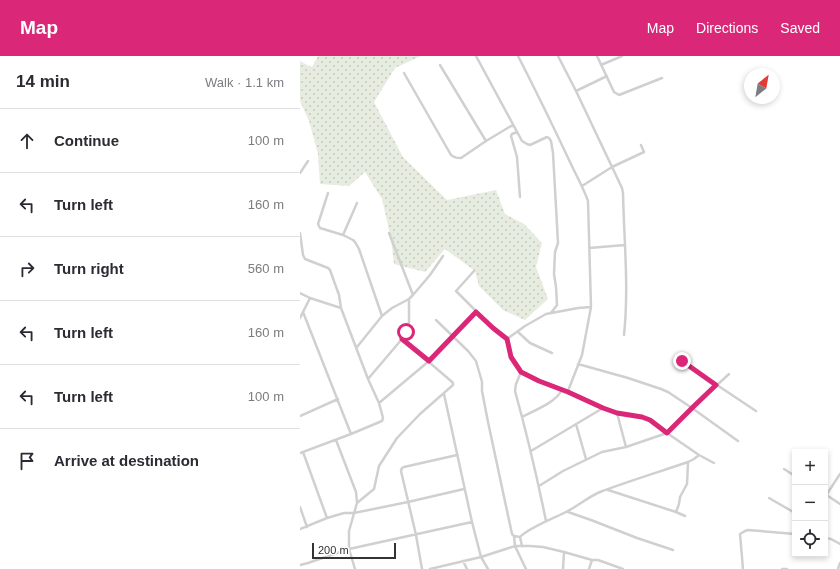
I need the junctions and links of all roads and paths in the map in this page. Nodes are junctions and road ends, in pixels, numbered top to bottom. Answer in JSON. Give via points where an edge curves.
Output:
{"nodes":[{"id":1,"x":476,"y":56,"type":"edge"},
{"id":2,"x":518,"y":56,"type":"edge"},
{"id":3,"x":558,"y":56,"type":"edge"},
{"id":4,"x":597,"y":56,"type":"edge"},
{"id":5,"x":622,"y":56,"type":"edge"},
{"id":6,"x":440,"y":65,"type":"dead end"},
{"id":7,"x":602,"y":65,"type":"junction"},
{"id":8,"x":404,"y":73,"type":"dead end"},
{"id":9,"x":607,"y":76,"type":"junction"},
{"id":10,"x":662,"y":78,"type":"dead end"},
{"id":11,"x":576,"y":92,"type":"junction"},
{"id":12,"x":514,"y":126,"type":"junction"},
{"id":13,"x":517,"y":132,"type":"junction"},
{"id":14,"x":486,"y":141,"type":"junction"},
{"id":15,"x":641,"y":145,"type":"dead end"},
{"id":16,"x":308,"y":161,"type":"dead end"},
{"id":17,"x":612,"y":167,"type":"junction"},
{"id":18,"x":300,"y":173,"type":"edge"},
{"id":19,"x":582,"y":186,"type":"junction"},
{"id":20,"x":328,"y":193,"type":"dead end"},
{"id":21,"x":520,"y":197,"type":"dead end"},
{"id":22,"x":357,"y":203,"type":"dead end"},
{"id":23,"x":300,"y":233,"type":"edge"},
{"id":24,"x":389,"y":233,"type":"dead end"},
{"id":25,"x":343,"y":235,"type":"junction"},
{"id":26,"x":625,"y":245,"type":"junction"},
{"id":27,"x":589,"y":248,"type":"junction"},
{"id":28,"x":443,"y":256,"type":"dead end"},
{"id":29,"x":474,"y":272,"type":"dead end"},
{"id":30,"x":300,"y":293,"type":"edge"},
{"id":31,"x":413,"y":295,"type":"junction"},
{"id":32,"x":310,"y":298,"type":"junction"},
{"id":33,"x":409,"y":299,"type":"junction"},
{"id":34,"x":591,"y":307,"type":"junction"},
{"id":35,"x":342,"y":308,"type":"junction"},
{"id":36,"x":303,"y":312,"type":"junction"},
{"id":37,"x":476,"y":312,"type":"junction"},
{"id":38,"x":551,"y":313,"type":"junction"},
{"id":39,"x":382,"y":316,"type":"junction"},
{"id":40,"x":300,"y":318,"type":"edge"},
{"id":41,"x":436,"y":320,"type":"dead end"},
{"id":42,"x":518,"y":332,"type":"junction"},
{"id":43,"x":624,"y":335,"type":"dead end"},
{"id":44,"x":453,"y":337,"type":"junction"},
{"id":45,"x":402,"y":339,"type":"junction"},
{"id":46,"x":507,"y":339,"type":"junction"},
{"id":47,"x":356,"y":348,"type":"junction"},
{"id":48,"x":552,"y":354,"type":"dead end"},
{"id":49,"x":429,"y":361,"type":"junction"},
{"id":50,"x":682,"y":361,"type":"dead end"},
{"id":51,"x":578,"y":364,"type":"junction"},
{"id":52,"x":521,"y":372,"type":"junction"},
{"id":53,"x":729,"y":374,"type":"dead end"},
{"id":54,"x":368,"y":379,"type":"junction"},
{"id":55,"x":716,"y":385,"type":"junction"},
{"id":56,"x":562,"y":390,"type":"junction"},
{"id":57,"x":568,"y":392,"type":"junction"},
{"id":58,"x":444,"y":394,"type":"junction"},
{"id":59,"x":338,"y":399,"type":"junction"},
{"id":60,"x":379,"y":403,"type":"junction"},
{"id":61,"x":603,"y":408,"type":"junction"},
{"id":62,"x":692,"y":408,"type":"junction"},
{"id":63,"x":756,"y":410,"type":"dead end"},
{"id":64,"x":617,"y":413,"type":"junction"},
{"id":65,"x":300,"y":416,"type":"edge"},
{"id":66,"x":522,"y":417,"type":"junction"},
{"id":67,"x":576,"y":424,"type":"junction"},
{"id":68,"x":667,"y":433,"type":"junction"},
{"id":69,"x":351,"y":434,"type":"junction"},
{"id":70,"x":336,"y":440,"type":"junction"},
{"id":71,"x":738,"y":441,"type":"dead end"},
{"id":72,"x":626,"y":447,"type":"junction"},
{"id":73,"x":531,"y":451,"type":"junction"},
{"id":74,"x":301,"y":452,"type":"edge"},
{"id":75,"x":457,"y":455,"type":"junction"},
{"id":76,"x":699,"y":455,"type":"junction"},
{"id":77,"x":586,"y":459,"type":"junction"},
{"id":78,"x":688,"y":462,"type":"junction"},
{"id":79,"x":714,"y":463,"type":"dead end"},
{"id":80,"x":784,"y":469,"type":"dead end"},
{"id":81,"x":792,"y":474,"type":"edge"},
{"id":82,"x":840,"y":474,"type":"edge"},
{"id":83,"x":539,"y":486,"type":"junction"},
{"id":84,"x":464,"y":489,"type":"junction"},
{"id":85,"x":608,"y":490,"type":"junction"},
{"id":86,"x":828,"y":493,"type":"edge"},
{"id":87,"x":828,"y":497,"type":"edge"},
{"id":88,"x":769,"y":498,"type":"dead end"},
{"id":89,"x":408,"y":502,"type":"junction"},
{"id":90,"x":357,"y":503,"type":"junction"},
{"id":91,"x":840,"y":504,"type":"edge"},
{"id":92,"x":300,"y":507,"type":"edge"},
{"id":93,"x":567,"y":511,"type":"junction"},
{"id":94,"x":792,"y":511,"type":"edge"},
{"id":95,"x":676,"y":512,"type":"junction"},
{"id":96,"x":354,"y":513,"type":"junction"},
{"id":97,"x":685,"y":516,"type":"dead end"},
{"id":98,"x":327,"y":518,"type":"junction"},
{"id":99,"x":546,"y":521,"type":"junction"},
{"id":100,"x":472,"y":522,"type":"junction"},
{"id":101,"x":307,"y":526,"type":"junction"},
{"id":102,"x":300,"y":529,"type":"edge"},
{"id":103,"x":792,"y":534,"type":"edge"},
{"id":104,"x":416,"y":535,"type":"junction"},
{"id":105,"x":514,"y":536,"type":"junction"},
{"id":106,"x":520,"y":537,"type":"junction"},
{"id":107,"x":828,"y":538,"type":"edge"},
{"id":108,"x":840,"y":544,"type":"edge"},
{"id":109,"x":515,"y":546,"type":"junction"},
{"id":110,"x":522,"y":546,"type":"junction"},
{"id":111,"x":350,"y":548,"type":"junction"},
{"id":112,"x":673,"y":550,"type":"dead end"},
{"id":113,"x":564,"y":552,"type":"junction"},
{"id":114,"x":481,"y":557,"type":"junction"},
{"id":115,"x":592,"y":560,"type":"junction"},
{"id":116,"x":463,"y":561,"type":"junction"},
{"id":117,"x":840,"y":563,"type":"edge"},
{"id":118,"x":300,"y":565,"type":"edge"},
{"id":119,"x":440,"y":568,"type":"edge"},
{"id":120,"x":787,"y":568,"type":"edge"},
{"id":121,"x":355,"y":569,"type":"edge"},
{"id":122,"x":422,"y":569,"type":"edge"},
{"id":123,"x":430,"y":569,"type":"edge"},
{"id":124,"x":467,"y":569,"type":"edge"},
{"id":125,"x":488,"y":569,"type":"edge"},
{"id":126,"x":526,"y":569,"type":"edge"},
{"id":127,"x":563,"y":569,"type":"edge"},
{"id":128,"x":589,"y":569,"type":"edge"},
{"id":129,"x":623,"y":569,"type":"edge"},
{"id":130,"x":743,"y":569,"type":"edge"},
{"id":131,"x":782,"y":569,"type":"edge"},
{"id":132,"x":838,"y":569,"type":"edge"}],
"edges":[{"from":1,"to":12,"type":"street"},
{"from":2,"to":19,"type":"street"},
{"from":3,"to":11,"type":"street"},
{"from":4,"to":7,"type":"street"},
{"from":5,"to":7,"type":"street"},
{"from":6,"to":14,"type":"street"},
{"from":7,"to":9,"type":"street"},
{"from":8,"to":14,"type":"street","via":[[451,155],[461,158]]},
{"from":9,"to":10,"type":"street","via":[[614,92],[619,95]]},
{"from":9,"to":11,"type":"street"},
{"from":11,"to":17,"type":"street"},
{"from":12,"to":13,"type":"street"},
{"from":12,"to":14,"type":"street"},
{"from":13,"to":21,"type":"street","via":[[511,136],[517,157]]},
{"from":13,"to":38,"type":"street","via":[[527,144],[549,138],[552,146],[558,244],[554,274],[557,305]]},
{"from":15,"to":17,"type":"street","via":[[644,152]]},
{"from":16,"to":18,"type":"street"},
{"from":17,"to":19,"type":"street"},
{"from":17,"to":26,"type":"street","via":[[623,193]]},
{"from":19,"to":27,"type":"street","via":[[588,201]]},
{"from":20,"to":25,"type":"street","via":[[318,224],[320,228]]},
{"from":22,"to":25,"type":"street"},
{"from":23,"to":35,"type":"street","via":[[305,259],[330,270]]},
{"from":24,"to":31,"type":"street"},
{"from":25,"to":39,"type":"street","via":[[355,242],[359,249]]},
{"from":26,"to":27,"type":"street"},
{"from":26,"to":43,"type":"street"},
{"from":27,"to":34,"type":"street"},
{"from":28,"to":31,"type":"street"},
{"from":29,"to":37,"type":"street","via":[[456,291]]},
{"from":30,"to":32,"type":"street"},
{"from":31,"to":33,"type":"street"},
{"from":32,"to":35,"type":"street"},
{"from":32,"to":36,"type":"street"},
{"from":33,"to":39,"type":"street"},
{"from":33,"to":45,"type":"street","via":[[409,322]]},
{"from":34,"to":38,"type":"street"},
{"from":34,"to":51,"type":"street"},
{"from":35,"to":47,"type":"street"},
{"from":36,"to":40,"type":"street"},
{"from":36,"to":59,"type":"street"},
{"from":37,"to":44,"type":"street"},
{"from":37,"to":46,"type":"street"},
{"from":38,"to":42,"type":"street"},
{"from":39,"to":47,"type":"street"},
{"from":41,"to":44,"type":"street"},
{"from":42,"to":46,"type":"street"},
{"from":42,"to":48,"type":"street","via":[[530,343]]},
{"from":44,"to":49,"type":"street"},
{"from":44,"to":105,"type":"street","via":[[474,357],[480,370],[488,422]]},
{"from":45,"to":49,"type":"street"},
{"from":45,"to":54,"type":"street"},
{"from":46,"to":52,"type":"street","via":[[511,357]]},
{"from":47,"to":54,"type":"street"},
{"from":49,"to":58,"type":"street","via":[[453,383]]},
{"from":49,"to":60,"type":"street"},
{"from":50,"to":55,"type":"street"},
{"from":51,"to":57,"type":"street"},
{"from":51,"to":62,"type":"street","via":[[661,389]]},
{"from":52,"to":56,"type":"street"},
{"from":52,"to":66,"type":"street","via":[[515,391]]},
{"from":53,"to":55,"type":"street"},
{"from":54,"to":60,"type":"street"},
{"from":55,"to":62,"type":"street"},
{"from":55,"to":63,"type":"street"},
{"from":56,"to":57,"type":"street"},
{"from":56,"to":66,"type":"street","via":[[552,401]]},
{"from":57,"to":61,"type":"street"},
{"from":58,"to":75,"type":"street"},
{"from":58,"to":90,"type":"street","via":[[397,438],[379,466],[374,489]]},
{"from":59,"to":65,"type":"street"},
{"from":59,"to":69,"type":"street"},
{"from":60,"to":69,"type":"street","via":[[382,421]]},
{"from":61,"to":64,"type":"street"},
{"from":61,"to":67,"type":"street"},
{"from":62,"to":68,"type":"street"},
{"from":62,"to":71,"type":"street"},
{"from":64,"to":68,"type":"street","via":[[650,420]]},
{"from":64,"to":72,"type":"street"},
{"from":66,"to":73,"type":"street"},
{"from":67,"to":73,"type":"street"},
{"from":67,"to":77,"type":"street"},
{"from":68,"to":72,"type":"street"},
{"from":68,"to":76,"type":"street"},
{"from":69,"to":70,"type":"street"},
{"from":70,"to":74,"type":"street"},
{"from":70,"to":90,"type":"street","via":[[356,492]]},
{"from":72,"to":77,"type":"street","via":[[602,452]]},
{"from":73,"to":83,"type":"street"},
{"from":74,"to":98,"type":"street"},
{"from":75,"to":84,"type":"street"},
{"from":75,"to":89,"type":"street","via":[[404,466],[401,471]]},
{"from":76,"to":78,"type":"street"},
{"from":76,"to":79,"type":"street"},
{"from":77,"to":83,"type":"street"},
{"from":78,"to":85,"type":"street"},
{"from":78,"to":95,"type":"street","via":[[687,484]]},
{"from":80,"to":81,"type":"street"},
{"from":82,"to":86,"type":"street"},
{"from":83,"to":99,"type":"street"},
{"from":84,"to":89,"type":"street"},
{"from":84,"to":100,"type":"street"},
{"from":85,"to":93,"type":"street"},
{"from":85,"to":95,"type":"street"},
{"from":87,"to":91,"type":"street"},
{"from":88,"to":94,"type":"street"},
{"from":89,"to":96,"type":"street"},
{"from":89,"to":104,"type":"street"},
{"from":90,"to":96,"type":"street"},
{"from":92,"to":101,"type":"street"},
{"from":93,"to":99,"type":"street"},
{"from":93,"to":112,"type":"street"},
{"from":95,"to":97,"type":"street"},
{"from":96,"to":98,"type":"street"},
{"from":96,"to":111,"type":"street","via":[[349,532]]},
{"from":98,"to":101,"type":"street"},
{"from":99,"to":106,"type":"street"},
{"from":100,"to":104,"type":"street"},
{"from":100,"to":114,"type":"street"},
{"from":101,"to":102,"type":"street"},
{"from":103,"to":130,"type":"street","via":[[748,530],[742,532],[740,534]]},
{"from":104,"to":111,"type":"street"},
{"from":104,"to":122,"type":"street"},
{"from":105,"to":106,"type":"street"},
{"from":105,"to":109,"type":"street"},
{"from":106,"to":110,"type":"street"},
{"from":107,"to":108,"type":"street"},
{"from":109,"to":110,"type":"street"},
{"from":109,"to":114,"type":"street"},
{"from":109,"to":126,"type":"street"},
{"from":110,"to":113,"type":"street"},
{"from":111,"to":118,"type":"street"},
{"from":111,"to":121,"type":"street"},
{"from":113,"to":115,"type":"street"},
{"from":113,"to":127,"type":"street"},
{"from":114,"to":116,"type":"street"},
{"from":114,"to":125,"type":"street"},
{"from":115,"to":128,"type":"street"},
{"from":115,"to":129,"type":"street"},
{"from":116,"to":119,"type":"street"},
{"from":116,"to":124,"type":"street"},
{"from":117,"to":132,"type":"street"},
{"from":119,"to":123,"type":"street"},
{"from":120,"to":131,"type":"street"}]}
